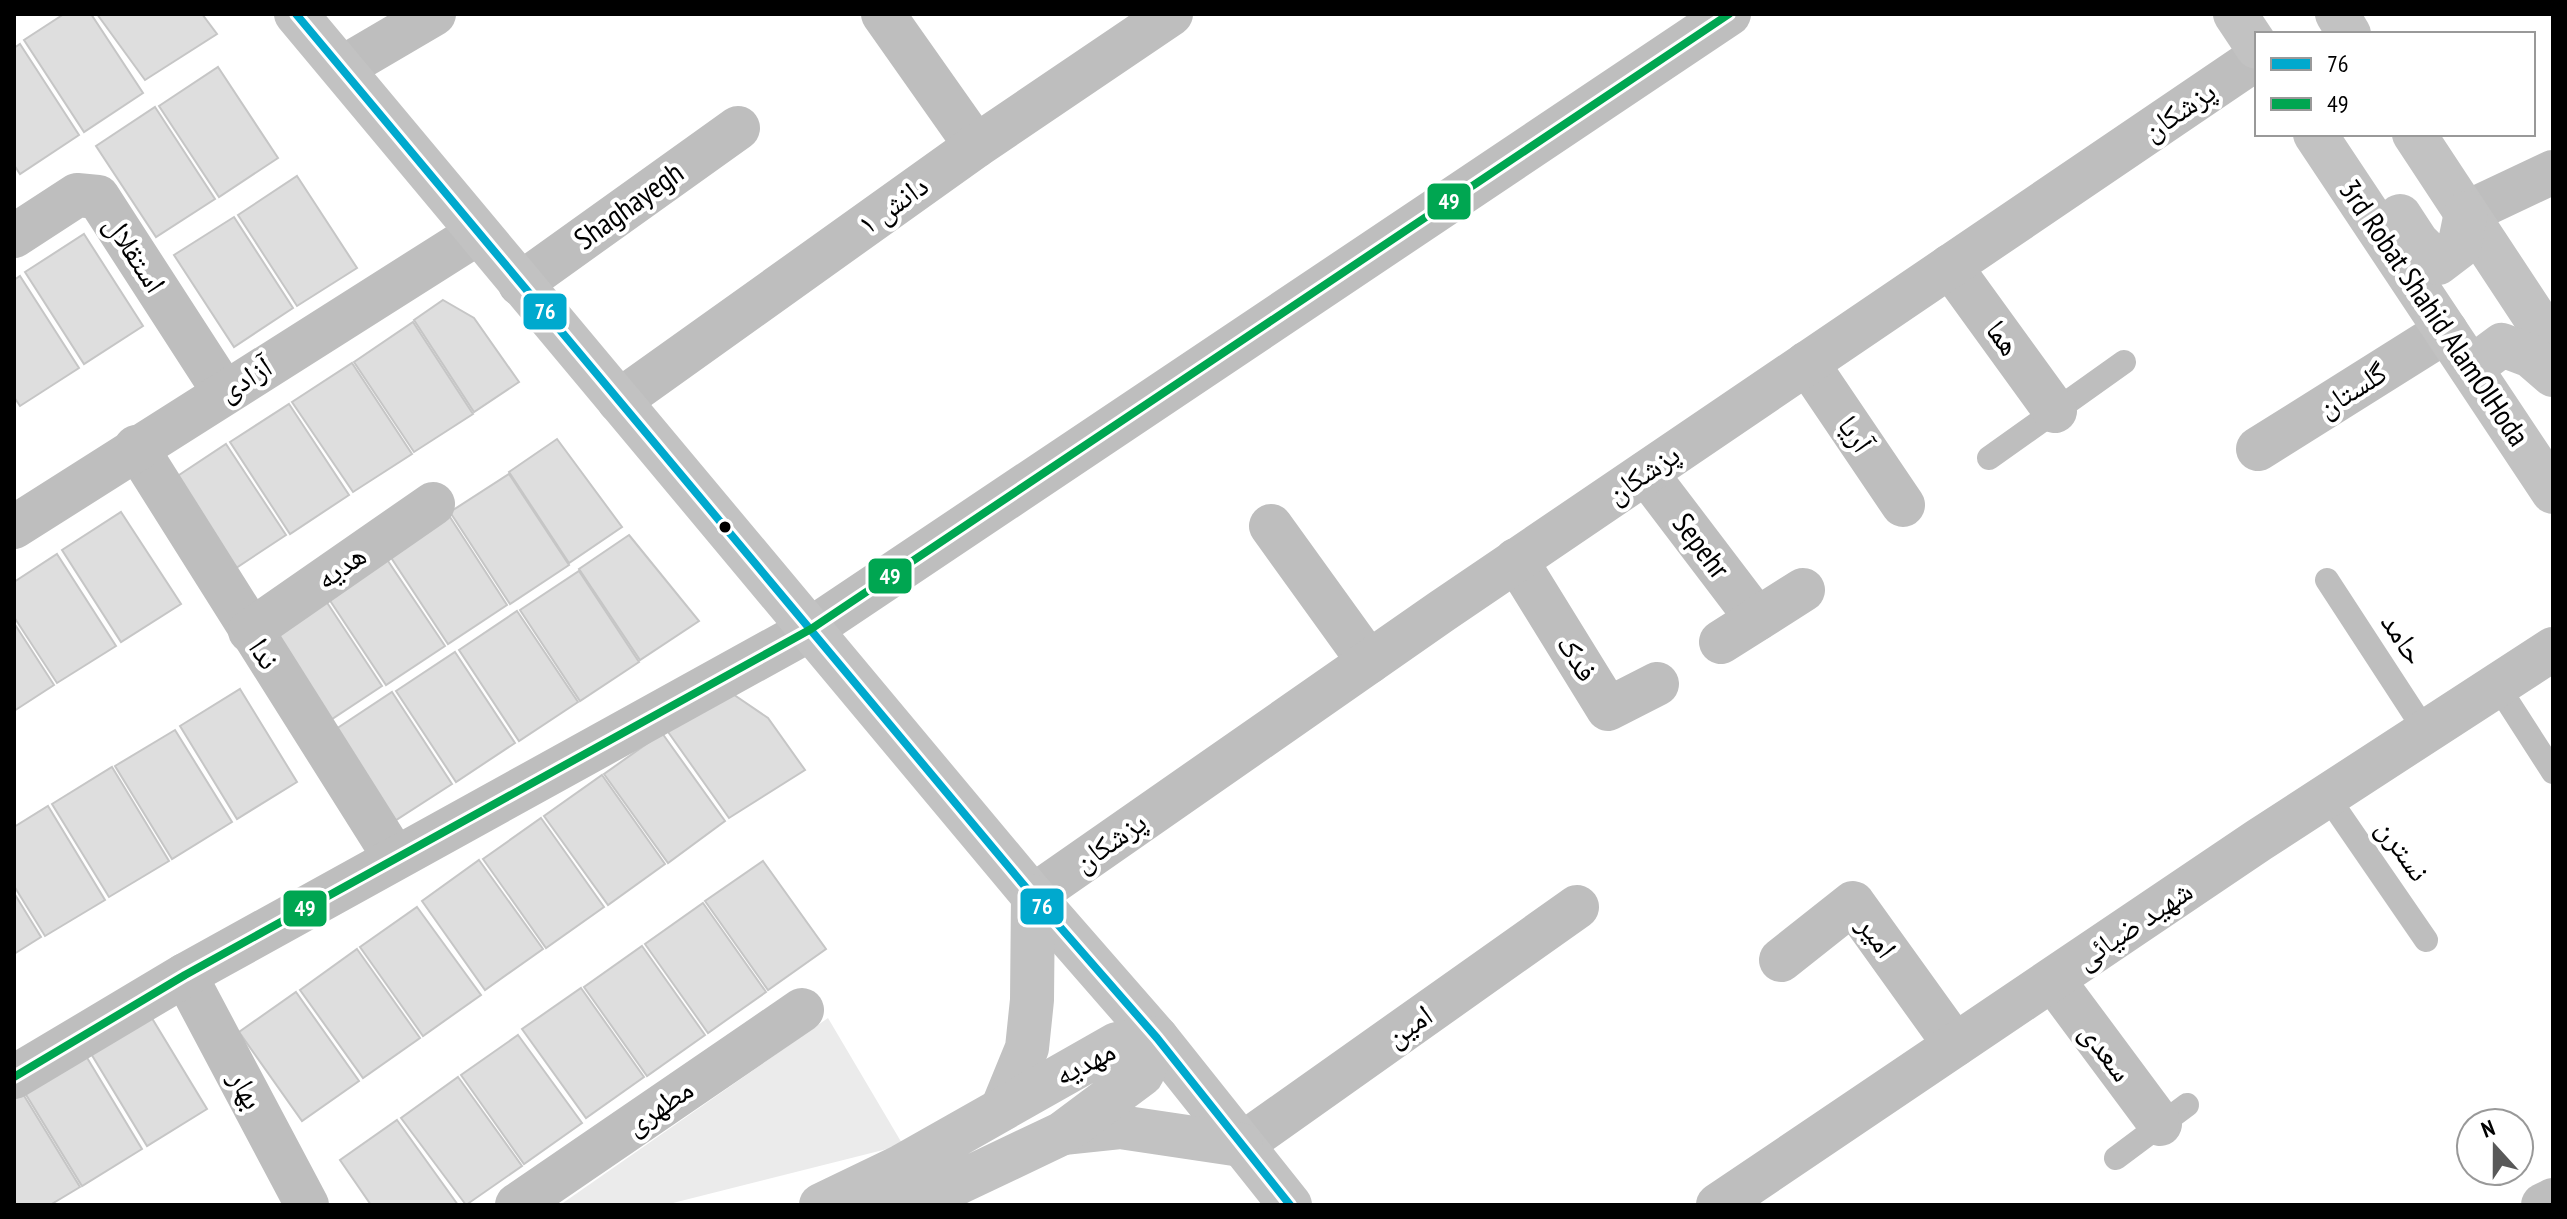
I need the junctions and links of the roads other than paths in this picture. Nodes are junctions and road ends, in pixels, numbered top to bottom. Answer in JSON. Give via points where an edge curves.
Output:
{"nodes":[{"id":1,"x":296,"y":14,"type":"edge"},
{"id":2,"x":434,"y":14,"type":"edge"},
{"id":3,"x":883,"y":14,"type":"edge"},
{"id":4,"x":1171,"y":14,"type":"edge"},
{"id":5,"x":1729,"y":14,"type":"edge"},
{"id":6,"x":2235,"y":14,"type":"edge"},
{"id":7,"x":2337,"y":14,"type":"edge"},
{"id":8,"x":2348,"y":32,"type":"edge"},
{"id":9,"x":2255,"y":44,"type":"edge"},
{"id":10,"x":2255,"y":59,"type":"edge"},
{"id":11,"x":342,"y":68,"type":"junction"},
{"id":12,"x":738,"y":128,"type":"dead end"},
{"id":13,"x":2316,"y":136,"type":"edge"},
{"id":14,"x":2346,"y":136,"type":"edge"},
{"id":15,"x":2415,"y":136,"type":"edge"},
{"id":16,"x":976,"y":146,"type":"junction"},
{"id":17,"x":2553,"y":172,"type":"edge"},
{"id":18,"x":2466,"y":213,"type":"junction"},
{"id":19,"x":478,"y":233,"type":"junction"},
{"id":20,"x":14,"y":236,"type":"edge"},
{"id":21,"x":1950,"y":266,"type":"junction"},
{"id":22,"x":520,"y":284,"type":"junction"},
{"id":23,"x":2446,"y":331,"type":"junction"},
{"id":24,"x":2553,"y":345,"type":"edge"},
{"id":25,"x":2124,"y":362,"type":"dead end"},
{"id":26,"x":1807,"y":363,"type":"junction"},
{"id":27,"x":2471,"y":368,"type":"junction"},
{"id":28,"x":2553,"y":375,"type":"edge"},
{"id":29,"x":224,"y":392,"type":"junction"},
{"id":30,"x":619,"y":401,"type":"junction"},
{"id":31,"x":2055,"y":411,"type":"junction"},
{"id":32,"x":136,"y":447,"type":"junction"},
{"id":33,"x":2258,"y":449,"type":"dead end"},
{"id":34,"x":1989,"y":458,"type":"dead end"},
{"id":35,"x":1646,"y":473,"type":"junction"},
{"id":36,"x":2553,"y":492,"type":"edge"},
{"id":37,"x":433,"y":504,"type":"dead end"},
{"id":38,"x":1903,"y":505,"type":"dead end"},
{"id":39,"x":1271,"y":526,"type":"dead end"},
{"id":40,"x":14,"y":527,"type":"edge"},
{"id":41,"x":1516,"y":560,"type":"junction"},
{"id":42,"x":2327,"y":580,"type":"dead end"},
{"id":43,"x":1803,"y":590,"type":"dead end"},
{"id":44,"x":1757,"y":619,"type":"junction"},
{"id":45,"x":811,"y":629,"type":"junction"},
{"id":46,"x":250,"y":631,"type":"junction"},
{"id":47,"x":1721,"y":642,"type":"dead end"},
{"id":48,"x":2553,"y":649,"type":"edge"},
{"id":49,"x":1369,"y":662,"type":"junction"},
{"id":50,"x":1657,"y":684,"type":"dead end"},
{"id":51,"x":2497,"y":685,"type":"junction"},
{"id":52,"x":2426,"y":732,"type":"junction"},
{"id":53,"x":2553,"y":772,"type":"edge"},
{"id":54,"x":2327,"y":796,"type":"junction"},
{"id":55,"x":395,"y":858,"type":"junction"},
{"id":56,"x":1033,"y":896,"type":"junction"},
{"id":57,"x":1577,"y":907,"type":"dead end"},
{"id":58,"x":2426,"y":940,"type":"dead end"},
{"id":59,"x":1781,"y":960,"type":"dead end"},
{"id":60,"x":185,"y":975,"type":"junction"},
{"id":61,"x":2053,"y":980,"type":"junction"},
{"id":62,"x":802,"y":1010,"type":"dead end"},
{"id":63,"x":1157,"y":1038,"type":"junction"},
{"id":64,"x":1955,"y":1045,"type":"junction"},
{"id":65,"x":14,"y":1077,"type":"edge"},
{"id":66,"x":1002,"y":1109,"type":"junction"},
{"id":67,"x":2173,"y":1115,"type":"joint"},
{"id":68,"x":1063,"y":1133,"type":"junction"},
{"id":69,"x":1241,"y":1145,"type":"junction"},
{"id":70,"x":2116,"y":1158,"type":"dead end"},
{"id":71,"x":2553,"y":1200,"type":"edge"},
{"id":72,"x":307,"y":1205,"type":"edge"},
{"id":73,"x":517,"y":1205,"type":"edge"},
{"id":74,"x":821,"y":1205,"type":"edge"},
{"id":75,"x":898,"y":1205,"type":"edge"},
{"id":76,"x":1290,"y":1205,"type":"edge"},
{"id":77,"x":1718,"y":1205,"type":"edge"},
{"id":78,"x":2543,"y":1205,"type":"edge"}],
"edges":[{"from":1,"to":11,"type":"main road"},
{"from":2,"to":11,"type":"street"},
{"from":3,"to":16,"type":"street"},
{"from":4,"to":16,"type":"street","name":"دانش ۱"},
{"from":5,"to":45,"type":"street"},
{"from":6,"to":9,"type":"main road"},
{"from":7,"to":8,"type":"main road"},
{"from":10,"to":21,"type":"street","name":"پزشکان"},
{"from":11,"to":19,"type":"main road"},
{"from":12,"to":22,"type":"street","name":"Shaghayegh"},
{"from":13,"to":23,"type":"main road","name":"3rd Robat Shahid AlamOlHoda"},
{"from":14,"to":18,"type":"main road","via":[[2417,242],[2438,263],[2459,247]]},
{"from":15,"to":18,"type":"main road"},
{"from":16,"to":30,"type":"street","name":"دانش ۱"},
{"from":17,"to":18,"type":"street"},
{"from":18,"to":24,"type":"main road"},
{"from":19,"to":22,"type":"main road"},
{"from":19,"to":29,"type":"street","name":"آزادی"},
{"from":20,"to":29,"type":"street","name":"استقلال","via":[[77,195],[98,197]]},
{"from":21,"to":26,"type":"street","name":"پزشکان"},
{"from":21,"to":31,"type":"street","name":"هما"},
{"from":22,"to":30,"type":"main road"},
{"from":23,"to":27,"type":"main road","name":"3rd Robat Shahid AlamOlHoda"},
{"from":23,"to":33,"type":"street","name":"گلستان"},
{"from":25,"to":31,"type":"lane"},
{"from":26,"to":35,"type":"street","name":"پزشکان"},
{"from":26,"to":38,"type":"street","name":"آریا"},
{"from":27,"to":28,"type":"main road","via":[[2502,345],[2531,356]]},
{"from":27,"to":36,"type":"main road","name":"3rd Robat Shahid AlamOlHoda"},
{"from":29,"to":32,"type":"street","name":"آزادی"},
{"from":30,"to":45,"type":"main road"},
{"from":31,"to":34,"type":"lane"},
{"from":32,"to":40,"type":"street","name":"آزادی"},
{"from":32,"to":46,"type":"street","name":"ندا"},
{"from":35,"to":41,"type":"street","name":"پزشکان"},
{"from":35,"to":44,"type":"street","name":"Sepehr"},
{"from":37,"to":46,"type":"street","name":"هدیه"},
{"from":39,"to":49,"type":"street"},
{"from":41,"to":49,"type":"street","name":"پزشکان"},
{"from":41,"to":50,"type":"street","name":"فدک","via":[[1608,709]]},
{"from":42,"to":52,"type":"lane","name":"حامد"},
{"from":43,"to":44,"type":"street"},
{"from":44,"to":47,"type":"street"},
{"from":45,"to":55,"type":"street"},
{"from":45,"to":56,"type":"main road"},
{"from":46,"to":55,"type":"street","name":"ندا"},
{"from":48,"to":51,"type":"street","name":"شهید ضیائی"},
{"from":49,"to":56,"type":"street","name":"پزشکان"},
{"from":51,"to":52,"type":"street","name":"شهید ضیائی"},
{"from":51,"to":53,"type":"lane"},
{"from":52,"to":54,"type":"street","name":"شهید ضیائی"},
{"from":54,"to":58,"type":"lane","name":"نسترن"},
{"from":54,"to":61,"type":"street","name":"شهید ضیائی"},
{"from":55,"to":60,"type":"street"},
{"from":56,"to":63,"type":"main road"},
{"from":56,"to":66,"type":"main road","via":[[1027,1048]]},
{"from":57,"to":69,"type":"street","name":"امین"},
{"from":59,"to":64,"type":"street","name":"امیر","via":[[1853,903]]},
{"from":60,"to":65,"type":"street"},
{"from":60,"to":72,"type":"street","name":"بهار"},
{"from":61,"to":64,"type":"street","name":"شهید ضیائی"},
{"from":61,"to":67,"type":"street","name":"سعدی"},
{"from":62,"to":73,"type":"street","name":"مطهری"},
{"from":63,"to":66,"type":"main road","name":"مهدیه","via":[[1117,1044]]},
{"from":63,"to":68,"type":"main road","name":"مهدیه","via":[[1142,1074]]},
{"from":63,"to":69,"type":"main road"},
{"from":64,"to":77,"type":"street","name":"شهید ضیائی"},
{"from":66,"to":74,"type":"main road","name":"مهدیه"},
{"from":67,"to":70,"type":"lane"},
{"from":68,"to":69,"type":"main road","via":[[1120,1127]]},
{"from":68,"to":75,"type":"main road","name":"مهدیه"},
{"from":69,"to":76,"type":"main road"},
{"from":71,"to":78,"type":"street"}]}
